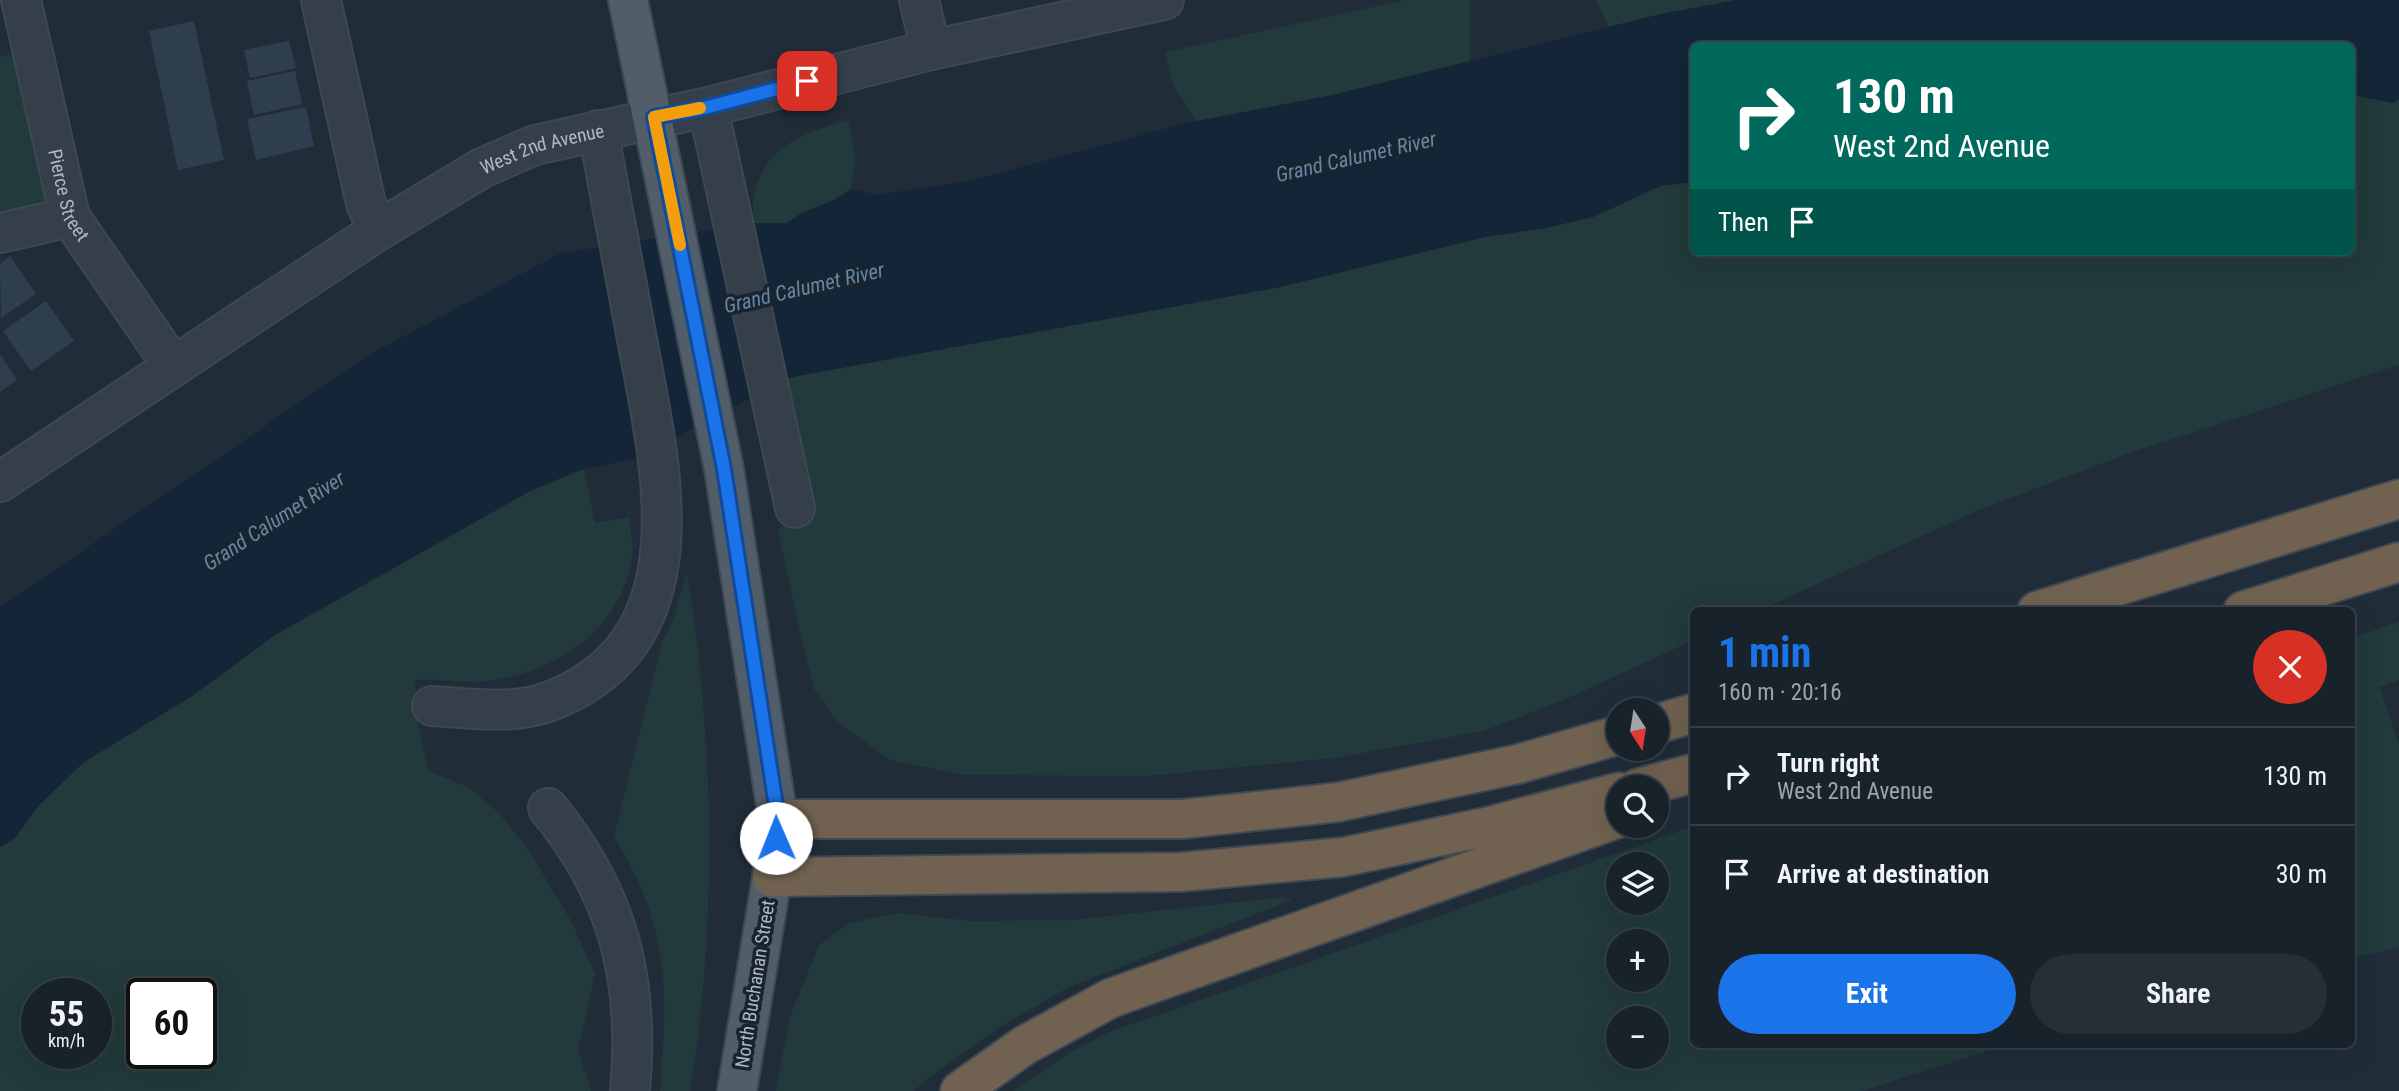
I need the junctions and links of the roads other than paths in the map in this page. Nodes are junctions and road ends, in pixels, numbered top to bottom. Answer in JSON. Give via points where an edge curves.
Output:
{"nodes":[{"id":1,"x":22,"y":0,"type":"edge"},
{"id":2,"x":321,"y":0,"type":"edge"},
{"id":3,"x":628,"y":0,"type":"edge"},
{"id":4,"x":919,"y":0,"type":"edge"},
{"id":5,"x":1164,"y":0,"type":"edge"},
{"id":6,"x":930,"y":50,"type":"junction"},
{"id":7,"x":708,"y":107,"type":"junction"},
{"id":8,"x":654,"y":117,"type":"junction"},
{"id":9,"x":598,"y":130,"type":"junction"},
{"id":10,"x":70,"y":218,"type":"junction"},
{"id":11,"x":379,"y":230,"type":"junction"},
{"id":12,"x":0,"y":233,"type":"edge"},
{"id":13,"x":173,"y":366,"type":"junction"},
{"id":14,"x":0,"y":482,"type":"edge"},
{"id":15,"x":2399,"y":499,"type":"edge"},
{"id":16,"x":795,"y":508,"type":"dead end"},
{"id":17,"x":2399,"y":562,"type":"edge"},
{"id":18,"x":2050,"y":607,"type":"edge"},
{"id":19,"x":2256,"y":607,"type":"edge"},
{"id":20,"x":432,"y":706,"type":"dead end"},
{"id":21,"x":1690,"y":714,"type":"edge"},
{"id":22,"x":1670,"y":720,"type":"edge"},
{"id":23,"x":1606,"y":739,"type":"edge"},
{"id":24,"x":1690,"y":774,"type":"edge"},
{"id":25,"x":1669,"y":780,"type":"edge"},
{"id":26,"x":1690,"y":792,"type":"edge"},
{"id":27,"x":1606,"y":795,"type":"edge"},
{"id":28,"x":1669,"y":800,"type":"edge"},
{"id":29,"x":548,"y":808,"type":"dead end"},
{"id":30,"x":778,"y":819,"type":"junction"},
{"id":31,"x":1606,"y":823,"type":"edge"},
{"id":32,"x":772,"y":877,"type":"junction"},
{"id":33,"x":630,"y":1091,"type":"edge"},
{"id":34,"x":737,"y":1091,"type":"edge"},
{"id":35,"x":960,"y":1091,"type":"edge"}],
"edges":[{"from":1,"to":10,"type":"street","name":"Pierce Street"},
{"from":2,"to":11,"type":"street","via":[[366,204]]},
{"from":3,"to":8,"type":"main road","name":"North Buchanan Street"},
{"from":4,"to":6,"type":"street"},
{"from":5,"to":6,"type":"street","name":"West 2nd Avenue"},
{"from":6,"to":7,"type":"street","name":"West 2nd Avenue"},
{"from":7,"to":8,"type":"street","name":"West 2nd Avenue"},
{"from":7,"to":16,"type":"street"},
{"from":8,"to":9,"type":"street","name":"West 2nd Avenue"},
{"from":8,"to":30,"type":"main road","name":"North Buchanan Street","via":[[724,469]]},
{"from":9,"to":11,"type":"street","name":"West 2nd Avenue","via":[[523,149],[443,189]]},
{"from":9,"to":20,"type":"street","via":[[651,414],[663,533],[659,574],[640,626],[597,677],[546,703],[528,707]]},
{"from":10,"to":12,"type":"street"},
{"from":10,"to":13,"type":"street","name":"Pierce Street"},
{"from":11,"to":13,"type":"street","name":"West 2nd Avenue"},
{"from":13,"to":14,"type":"street","name":"West 2nd Avenue"},
{"from":15,"to":18,"type":"highway"},
{"from":17,"to":19,"type":"highway"},
{"from":21,"to":22,"type":"highway"},
{"from":23,"to":30,"type":"highway","via":[[1518,764],[1339,802],[1183,819]]},
{"from":24,"to":25,"type":"highway"},
{"from":26,"to":28,"type":"highway"},
{"from":27,"to":32,"type":"highway","via":[[1344,857],[1181,872]]},
{"from":29,"to":33,"type":"street","via":[[573,839],[615,922],[632,1004]]},
{"from":30,"to":32,"type":"main road","name":"North Buchanan Street"},
{"from":31,"to":35,"type":"highway","via":[[1111,999],[1025,1045]]},
{"from":32,"to":34,"type":"main road","name":"North Buchanan Street"}]}
